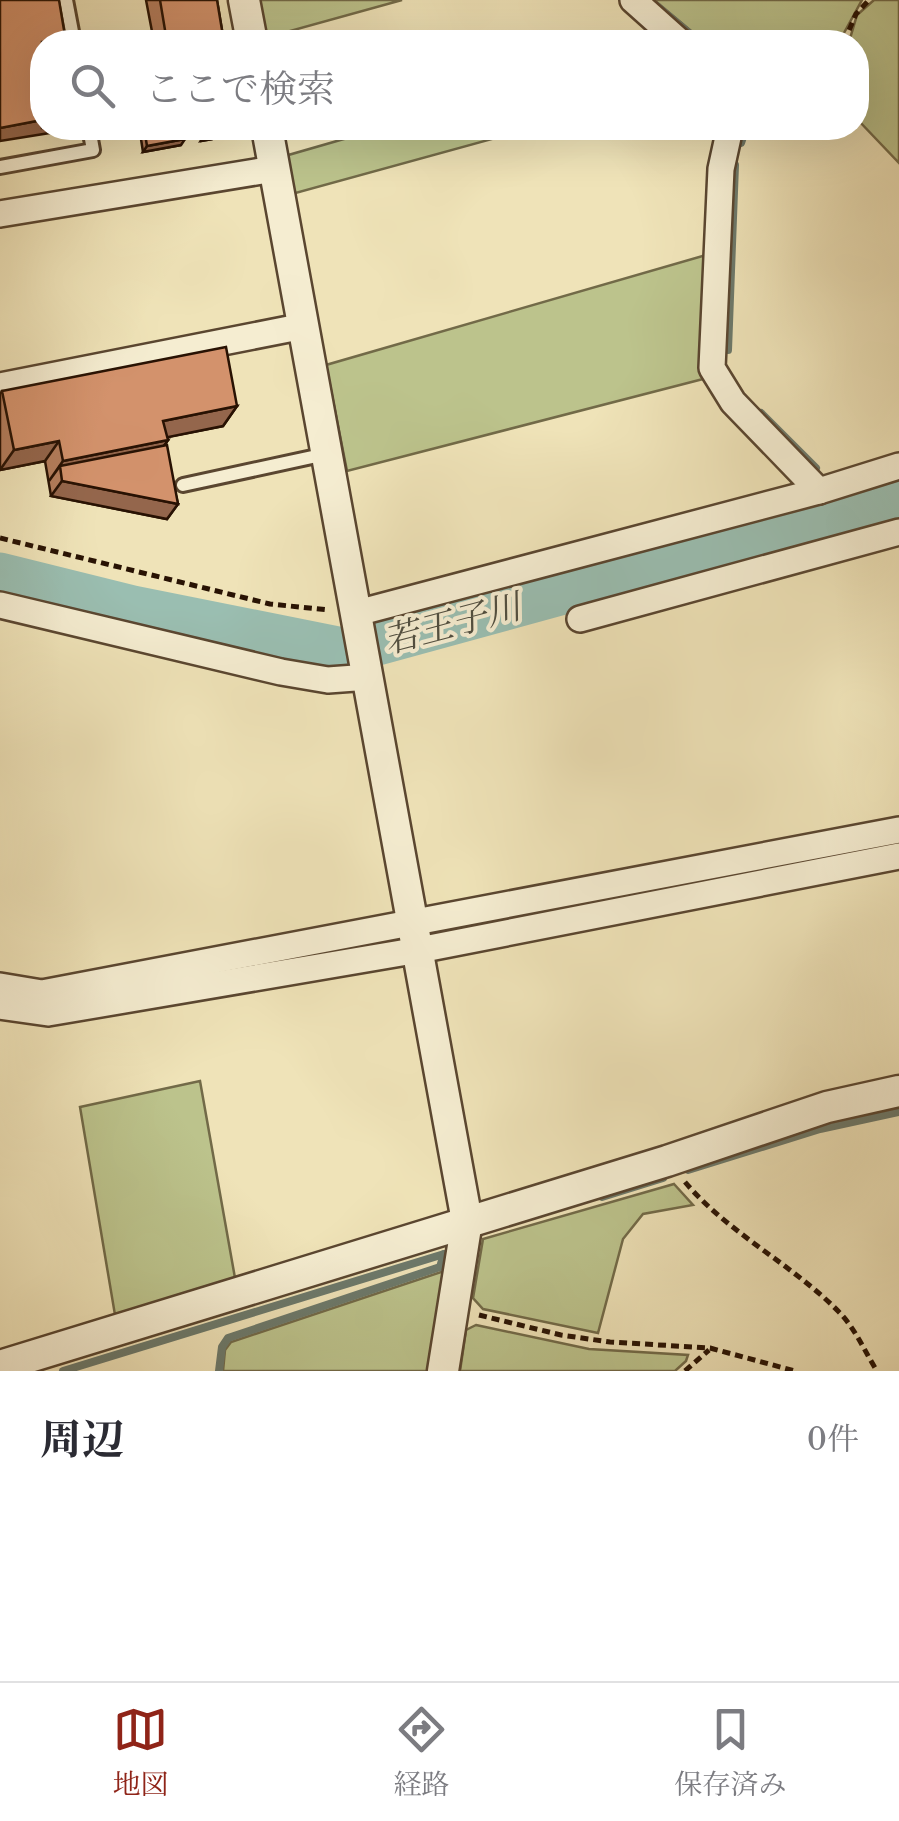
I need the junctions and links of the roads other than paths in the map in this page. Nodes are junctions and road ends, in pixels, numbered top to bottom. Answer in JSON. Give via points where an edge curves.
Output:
{"nodes":[{"id":1,"x":66,"y":0,"type":"edge"},
{"id":2,"x":244,"y":0,"type":"edge"},
{"id":3,"x":633,"y":0,"type":"edge"},
{"id":4,"x":72,"y":30,"type":"edge"},
{"id":5,"x":250,"y":30,"type":"edge"},
{"id":6,"x":667,"y":30,"type":"edge"},
{"id":7,"x":91,"y":140,"type":"edge"},
{"id":8,"x":269,"y":140,"type":"edge"},
{"id":9,"x":727,"y":140,"type":"edge"},
{"id":10,"x":0,"y":167,"type":"edge"},
{"id":11,"x":274,"y":169,"type":"junction"},
{"id":12,"x":0,"y":214,"type":"edge"},
{"id":13,"x":304,"y":326,"type":"junction"},
{"id":14,"x":0,"y":386,"type":"edge"},
{"id":15,"x":329,"y":454,"type":"junction"},
{"id":16,"x":899,"y":466,"type":"edge"},
{"id":17,"x":183,"y":484,"type":"dead end"},
{"id":18,"x":819,"y":491,"type":"junction"},
{"id":19,"x":899,"y":532,"type":"edge"},
{"id":20,"x":0,"y":604,"type":"edge"},
{"id":21,"x":358,"y":617,"type":"junction"},
{"id":22,"x":580,"y":619,"type":"dead end"},
{"id":23,"x":368,"y":672,"type":"junction"},
{"id":24,"x":899,"y":830,"type":"edge"},
{"id":25,"x":899,"y":856,"type":"edge"},
{"id":26,"x":417,"y":936,"type":"junction"},
{"id":27,"x":0,"y":986,"type":"edge"},
{"id":28,"x":0,"y":1006,"type":"edge"},
{"id":29,"x":899,"y":1092,"type":"edge"},
{"id":30,"x":467,"y":1221,"type":"junction"},
{"id":31,"x":0,"y":1366,"type":"edge"},
{"id":32,"x":443,"y":1371,"type":"edge"}],
"edges":[{"from":1,"to":4,"type":"lane"},
{"from":2,"to":5,"type":"street"},
{"from":3,"to":6,"type":"street"},
{"from":7,"to":10,"type":"lane","via":[[93,150]]},
{"from":8,"to":11,"type":"street"},
{"from":9,"to":18,"type":"street","via":[[720,168],[712,368],[734,402]]},
{"from":11,"to":12,"type":"street"},
{"from":11,"to":13,"type":"street"},
{"from":13,"to":14,"type":"street"},
{"from":13,"to":15,"type":"street"},
{"from":15,"to":17,"type":"lane"},
{"from":15,"to":21,"type":"street"},
{"from":16,"to":18,"type":"street"},
{"from":18,"to":21,"type":"street"},
{"from":19,"to":22,"type":"street"},
{"from":20,"to":23,"type":"street","via":[[281,672],[328,680]]},
{"from":21,"to":23,"type":"street"},
{"from":23,"to":26,"type":"street"},
{"from":24,"to":26,"type":"street"},
{"from":25,"to":26,"type":"street"},
{"from":26,"to":27,"type":"street","via":[[42,993]]},
{"from":26,"to":28,"type":"street","via":[[48,1014]]},
{"from":26,"to":30,"type":"street"},
{"from":29,"to":30,"type":"street","via":[[827,1107]]},
{"from":30,"to":31,"type":"street"},
{"from":30,"to":32,"type":"street"}]}
